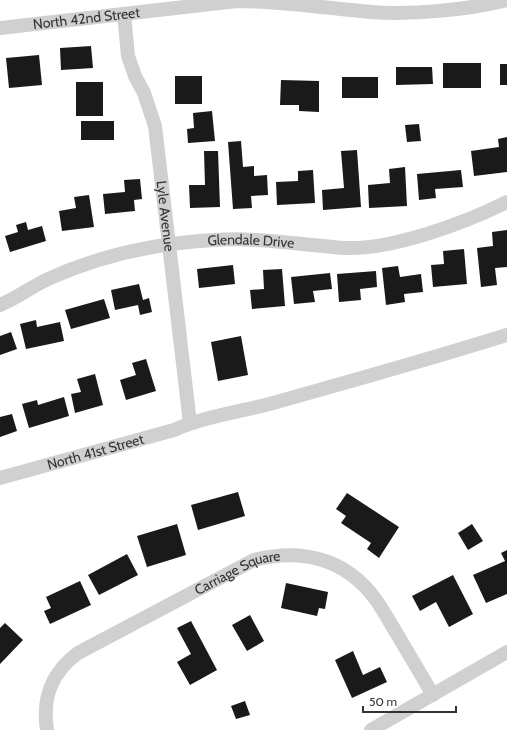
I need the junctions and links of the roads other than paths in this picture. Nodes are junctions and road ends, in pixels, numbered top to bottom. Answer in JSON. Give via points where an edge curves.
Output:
{"nodes":[{"id":1,"x":507,"y":0,"type":"edge"},
{"id":2,"x":469,"y":3,"type":"edge"},
{"id":3,"x":124,"y":14,"type":"junction"},
{"id":4,"x":0,"y":28,"type":"edge"},
{"id":5,"x":507,"y":202,"type":"edge"},
{"id":6,"x":169,"y":244,"type":"junction"},
{"id":7,"x":0,"y":305,"type":"edge"},
{"id":8,"x":507,"y":335,"type":"edge"},
{"id":9,"x":190,"y":423,"type":"junction"},
{"id":10,"x":0,"y":478,"type":"edge"},
{"id":11,"x":507,"y":652,"type":"edge"},
{"id":12,"x":433,"y":695,"type":"junction"},
{"id":13,"x":47,"y":730,"type":"edge"},
{"id":14,"x":371,"y":730,"type":"edge"}],
"edges":[{"from":1,"to":2,"type":"street","name":"North 42nd Street"},
{"from":2,"to":3,"type":"street","name":"North 42nd Street","via":[[436,11],[402,13],[237,1]]},
{"from":3,"to":4,"type":"street","name":"North 42nd Street"},
{"from":3,"to":6,"type":"street","name":"Lyle Avenue","via":[[128,56],[156,126]]},
{"from":5,"to":6,"type":"street","name":"Glendale Drive","via":[[400,242],[371,246],[346,248],[260,240]]},
{"from":6,"to":7,"type":"street","name":"Glendale Drive","via":[[99,259],[47,280]]},
{"from":6,"to":9,"type":"street","name":"Lyle Avenue"},
{"from":8,"to":9,"type":"street","via":[[273,403]]},
{"from":9,"to":10,"type":"street","name":"North 41st Street","via":[[174,430]]},
{"from":11,"to":12,"type":"street"},
{"from":12,"to":13,"type":"street","name":"Carriage Square","via":[[376,599],[359,582],[323,560],[291,554],[254,560],[68,660],[54,678],[46,697]]},
{"from":12,"to":14,"type":"street"}]}
